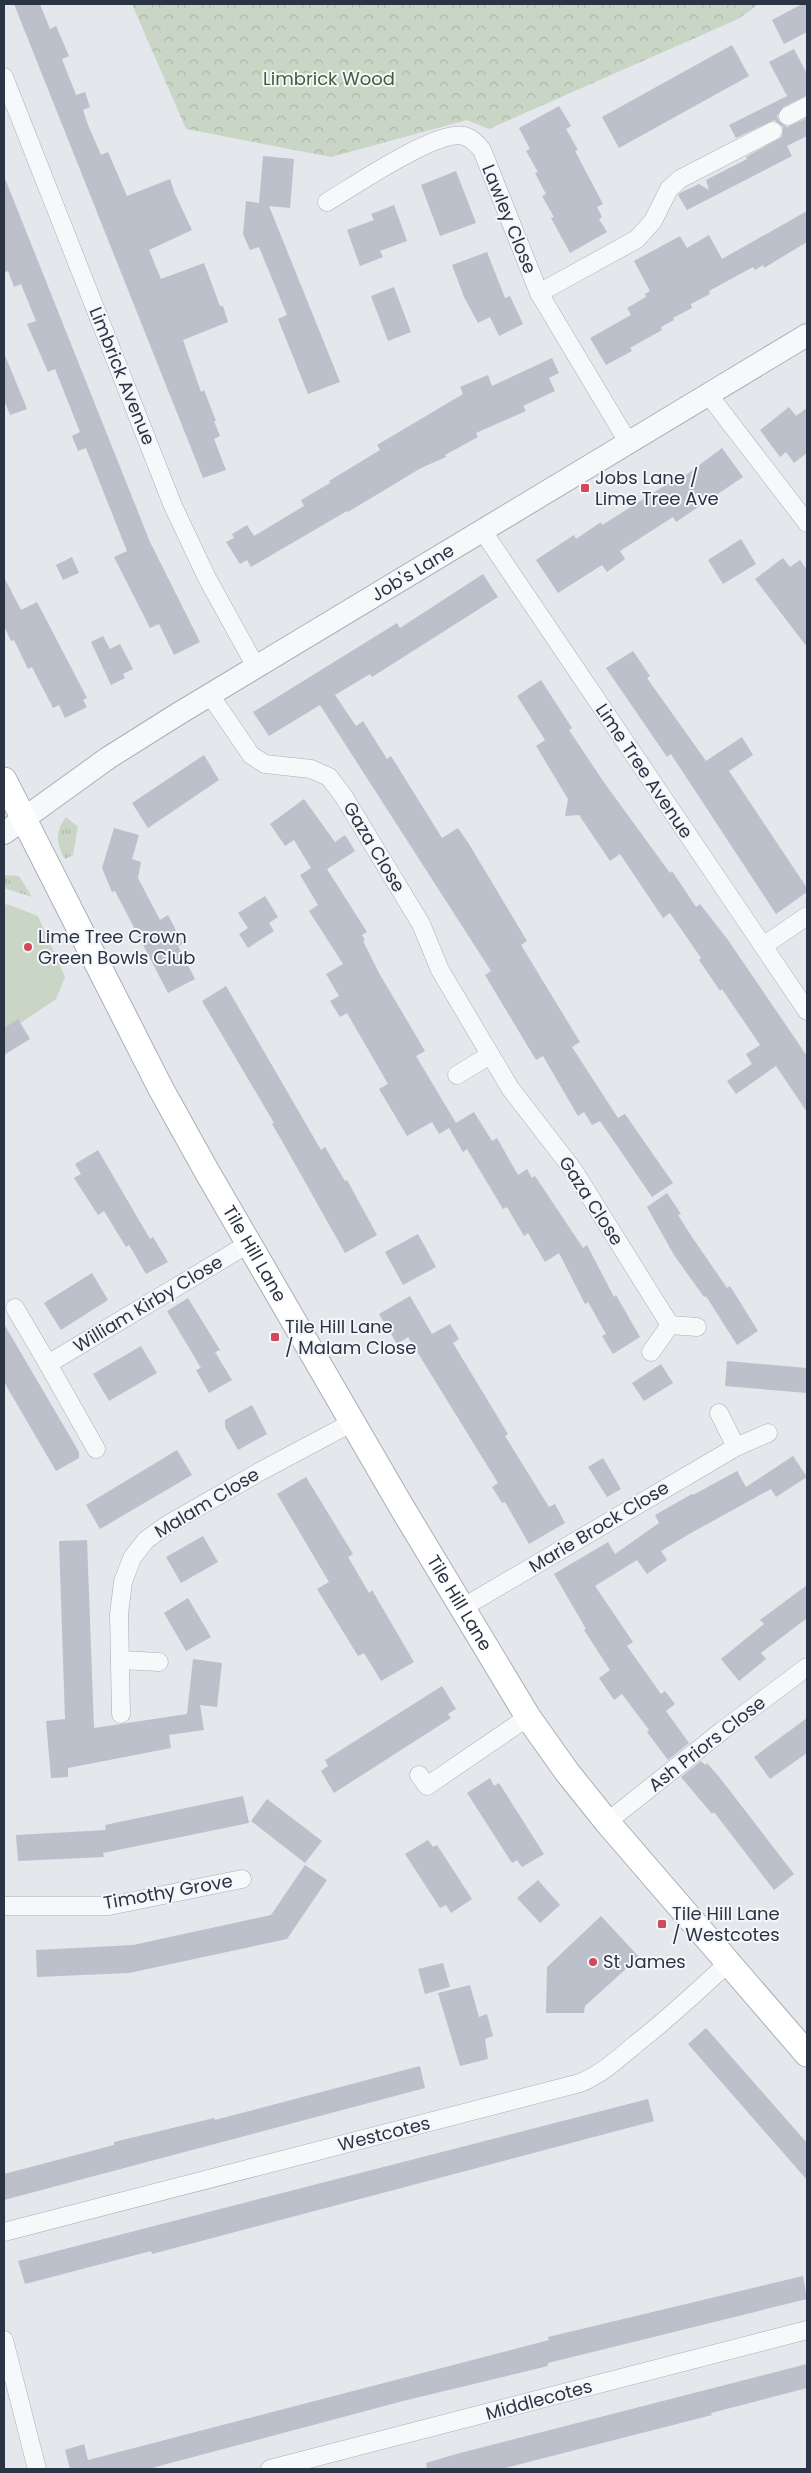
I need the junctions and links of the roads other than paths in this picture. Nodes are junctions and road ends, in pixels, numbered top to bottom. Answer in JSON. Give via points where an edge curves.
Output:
{"nodes":[{"id":1,"x":4,"y":77,"type":"edge"},
{"id":2,"x":807,"y":106,"type":"edge"},
{"id":3,"x":788,"y":116,"type":"dead end"},
{"id":4,"x":773,"y":131,"type":"dead end"},
{"id":5,"x":327,"y":202,"type":"dead end"},
{"id":6,"x":539,"y":293,"type":"junction"},
{"id":7,"x":807,"y":335,"type":"edge"},
{"id":8,"x":708,"y":394,"type":"junction"},
{"id":9,"x":628,"y":442,"type":"junction"},
{"id":10,"x":807,"y":523,"type":"edge"},
{"id":11,"x":482,"y":530,"type":"junction"},
{"id":12,"x":256,"y":666,"type":"junction"},
{"id":13,"x":210,"y":695,"type":"junction"},
{"id":14,"x":4,"y":780,"type":"edge"},
{"id":15,"x":24,"y":818,"type":"junction"},
{"id":16,"x":4,"y":833,"type":"edge"},
{"id":17,"x":807,"y":916,"type":"edge"},
{"id":18,"x":763,"y":946,"type":"junction"},
{"id":19,"x":807,"y":1011,"type":"edge"},
{"id":20,"x":490,"y":1056,"type":"junction"},
{"id":21,"x":457,"y":1075,"type":"dead end"},
{"id":22,"x":248,"y":1244,"type":"junction"},
{"id":23,"x":15,"y":1308,"type":"dead end"},
{"id":24,"x":670,"y":1325,"type":"junction"},
{"id":25,"x":697,"y":1327,"type":"dead end"},
{"id":26,"x":651,"y":1352,"type":"dead end"},
{"id":27,"x":48,"y":1364,"type":"junction"},
{"id":28,"x":718,"y":1413,"type":"dead end"},
{"id":29,"x":353,"y":1422,"type":"junction"},
{"id":30,"x":768,"y":1433,"type":"dead end"},
{"id":31,"x":736,"y":1447,"type":"junction"},
{"id":32,"x":96,"y":1449,"type":"dead end"},
{"id":33,"x":462,"y":1608,"type":"junction"},
{"id":34,"x":120,"y":1660,"type":"junction"},
{"id":35,"x":159,"y":1662,"type":"dead end"},
{"id":36,"x":807,"y":1668,"type":"edge"},
{"id":37,"x":121,"y":1714,"type":"dead end"},
{"id":38,"x":528,"y":1717,"type":"junction"},
{"id":39,"x":419,"y":1775,"type":"dead end"},
{"id":40,"x":607,"y":1822,"type":"junction"},
{"id":41,"x":242,"y":1879,"type":"dead end"},
{"id":42,"x":4,"y":1906,"type":"edge"},
{"id":43,"x":728,"y":1963,"type":"junction"},
{"id":44,"x":807,"y":2054,"type":"edge"},
{"id":45,"x":4,"y":2232,"type":"edge"},
{"id":46,"x":807,"y":2330,"type":"edge"},
{"id":47,"x":4,"y":2340,"type":"edge"},
{"id":48,"x":36,"y":2469,"type":"edge"},
{"id":49,"x":270,"y":2469,"type":"edge"}],
"edges":[{"from":1,"to":12,"type":"street","name":"Limbrick Avenue","via":[[173,506],[207,578]]},
{"from":2,"to":3,"type":"street"},
{"from":4,"to":6,"type":"street","via":[[680,180],[669,189],[646,232]]},
{"from":5,"to":6,"type":"street","name":"Lawley Close","via":[[430,141],[444,136],[465,136],[482,150]]},
{"from":6,"to":9,"type":"street","name":"Lawley Close"},
{"from":7,"to":8,"type":"street","name":"Job's Lane"},
{"from":8,"to":9,"type":"street","name":"Job's Lane"},
{"from":8,"to":10,"type":"street"},
{"from":9,"to":11,"type":"street","name":"Job's Lane"},
{"from":11,"to":12,"type":"street","name":"Job's Lane"},
{"from":11,"to":18,"type":"street","name":"Lime Tree Avenue"},
{"from":12,"to":13,"type":"street","name":"Job's Lane"},
{"from":13,"to":15,"type":"street","name":"Job's Lane","via":[[108,758]]},
{"from":13,"to":20,"type":"street","name":"Gaza Close","via":[[251,755],[265,764],[311,768],[329,777],[421,924],[440,970]]},
{"from":14,"to":15,"type":"main road","name":"Tile Hill Lane"},
{"from":15,"to":16,"type":"street","name":"Job's Lane"},
{"from":15,"to":22,"type":"main road","name":"Tile Hill Lane","via":[[161,1089]]},
{"from":17,"to":18,"type":"street"},
{"from":18,"to":19,"type":"street","name":"Lime Tree Avenue"},
{"from":20,"to":21,"type":"street"},
{"from":20,"to":24,"type":"street","name":"Gaza Close","via":[[510,1088],[574,1170]]},
{"from":22,"to":27,"type":"street","name":"William Kirby Close"},
{"from":22,"to":29,"type":"main road","name":"Tile Hill Lane"},
{"from":23,"to":27,"type":"street"},
{"from":24,"to":25,"type":"street"},
{"from":24,"to":26,"type":"street"},
{"from":27,"to":32,"type":"street"},
{"from":28,"to":31,"type":"street"},
{"from":29,"to":33,"type":"main road","name":"Tile Hill Lane"},
{"from":29,"to":34,"type":"street","name":"Malam Close","via":[[261,1471],[146,1540],[132,1558],[123,1582]]},
{"from":30,"to":31,"type":"street","name":"Marie Brock Close"},
{"from":31,"to":33,"type":"street","name":"Marie Brock Close"},
{"from":33,"to":38,"type":"main road","name":"Tile Hill Lane"},
{"from":34,"to":35,"type":"street"},
{"from":34,"to":37,"type":"street","name":"Malam Close"},
{"from":36,"to":40,"type":"street","name":"Ash Priors Close"},
{"from":38,"to":39,"type":"street","via":[[427,1786]]},
{"from":38,"to":40,"type":"main road","name":"Tile Hill Lane"},
{"from":40,"to":43,"type":"main road","name":"Tile Hill Lane"},
{"from":41,"to":42,"type":"street","name":"Timothy Grove","via":[[109,1906]]},
{"from":43,"to":44,"type":"main road","name":"Tile Hill Lane"},
{"from":43,"to":45,"type":"street","name":"Westcotes","via":[[610,2066],[580,2083]]},
{"from":46,"to":49,"type":"street","name":"Middlecotes"},
{"from":47,"to":48,"type":"street"}]}
